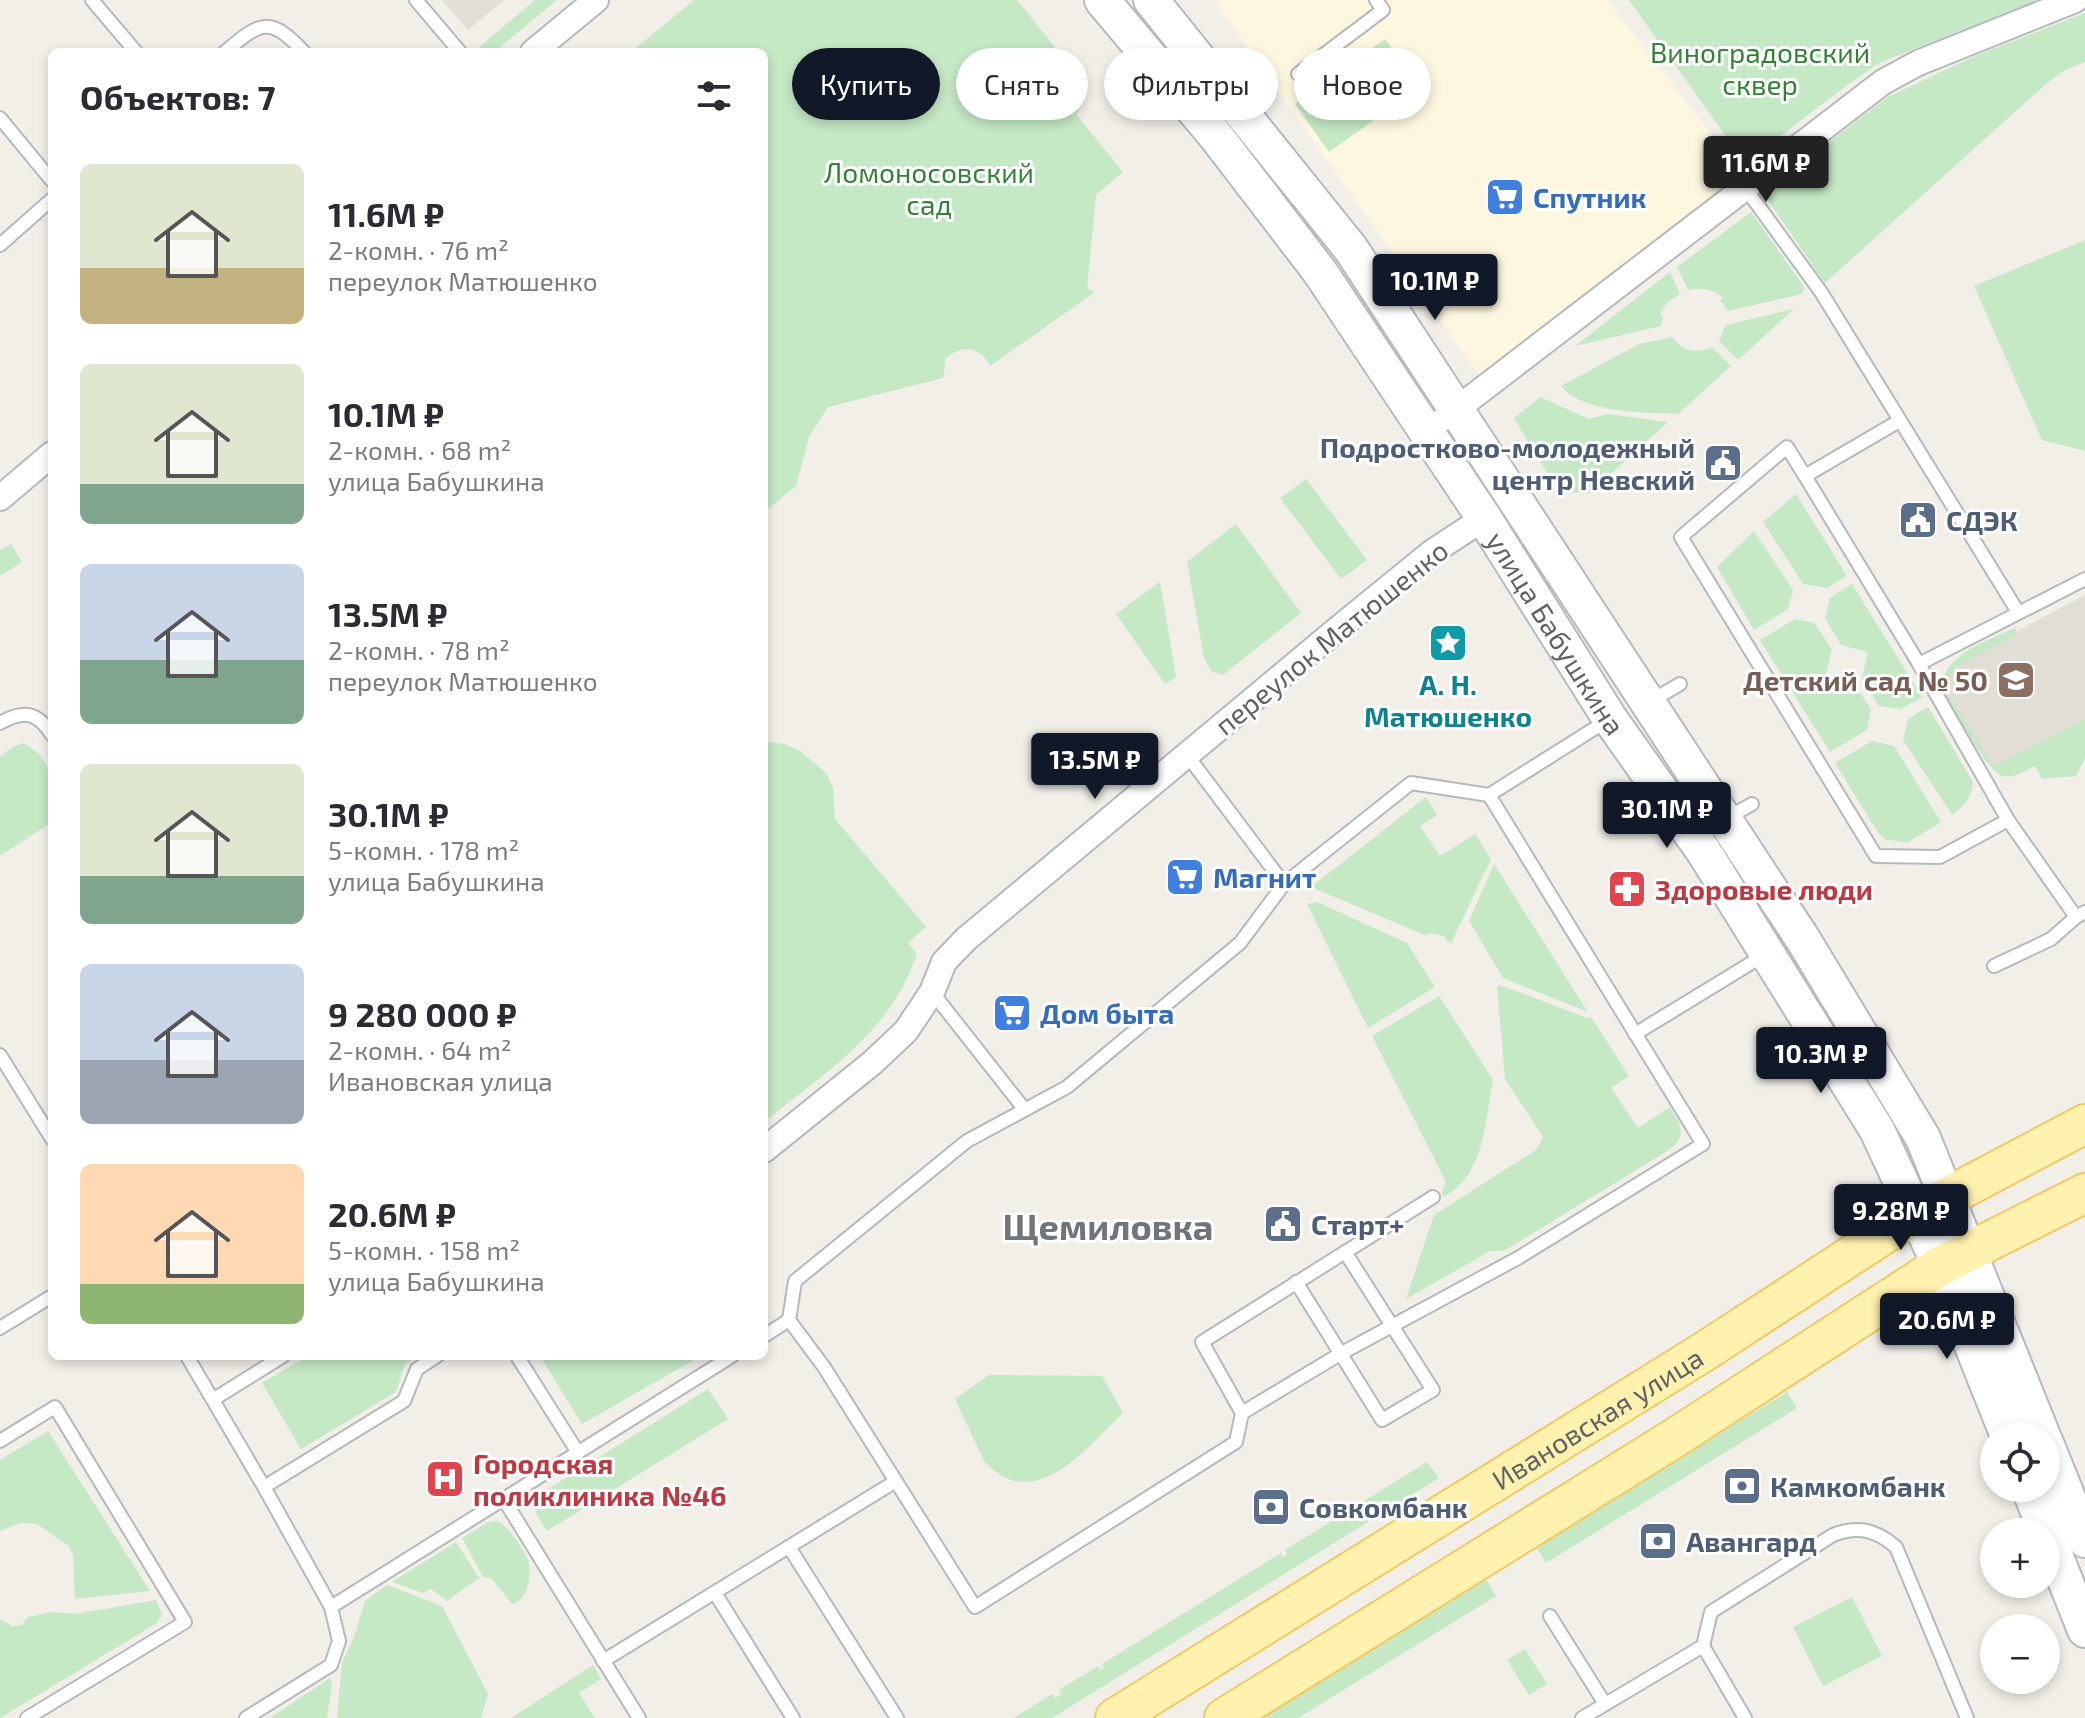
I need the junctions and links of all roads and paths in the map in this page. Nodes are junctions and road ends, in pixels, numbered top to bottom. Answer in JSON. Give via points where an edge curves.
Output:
{"nodes":[{"id":1,"x":92,"y":0,"type":"edge"},
{"id":2,"x":416,"y":0,"type":"edge"},
{"id":3,"x":596,"y":0,"type":"edge"},
{"id":4,"x":1102,"y":0,"type":"edge"},
{"id":5,"x":1152,"y":0,"type":"edge"},
{"id":6,"x":1376,"y":0,"type":"edge"},
{"id":7,"x":2075,"y":0,"type":"edge"},
{"id":8,"x":133,"y":48,"type":"edge"},
{"id":9,"x":230,"y":48,"type":"edge"},
{"id":10,"x":300,"y":48,"type":"edge"},
{"id":11,"x":457,"y":48,"type":"edge"},
{"id":12,"x":538,"y":48,"type":"edge"},
{"id":13,"x":1333,"y":48,"type":"edge"},
{"id":14,"x":0,"y":118,"type":"edge"},
{"id":15,"x":48,"y":176,"type":"edge"},
{"id":16,"x":1746,"y":189,"type":"junction"},
{"id":17,"x":48,"y":203,"type":"edge"},
{"id":18,"x":0,"y":245,"type":"edge"},
{"id":19,"x":1457,"y":409,"type":"junction"},
{"id":20,"x":1899,"y":421,"type":"junction"},
{"id":21,"x":1428,"y":431,"type":"junction"},
{"id":22,"x":48,"y":466,"type":"edge"},
{"id":23,"x":1805,"y":476,"type":"junction"},
{"id":24,"x":0,"y":498,"type":"edge"},
{"id":25,"x":1484,"y":518,"type":"junction"},
{"id":26,"x":2085,"y":579,"type":"edge"},
{"id":27,"x":2018,"y":612,"type":"junction"},
{"id":28,"x":1919,"y":664,"type":"junction"},
{"id":29,"x":1680,"y":684,"type":"dead end"},
{"id":30,"x":1649,"y":703,"type":"junction"},
{"id":31,"x":1610,"y":719,"type":"junction"},
{"id":32,"x":0,"y":723,"type":"edge"},
{"id":33,"x":48,"y":729,"type":"edge"},
{"id":34,"x":1187,"y":755,"type":"junction"},
{"id":35,"x":1489,"y":795,"type":"junction"},
{"id":36,"x":2008,"y":820,"type":"junction"},
{"id":37,"x":1284,"y":884,"type":"junction"},
{"id":38,"x":2080,"y":915,"type":"edge"},
{"id":39,"x":1767,"y":953,"type":"junction"},
{"id":40,"x":1994,"y":966,"type":"dead end"},
{"id":41,"x":932,"y":992,"type":"junction"},
{"id":42,"x":1635,"y":1034,"type":"junction"},
{"id":43,"x":0,"y":1055,"type":"edge"},
{"id":44,"x":1025,"y":1110,"type":"junction"},
{"id":45,"x":2085,"y":1124,"type":"edge"},
{"id":46,"x":48,"y":1133,"type":"edge"},
{"id":47,"x":768,"y":1147,"type":"edge"},
{"id":48,"x":2085,"y":1193,"type":"edge"},
{"id":49,"x":1433,"y":1197,"type":"dead end"},
{"id":50,"x":1931,"y":1205,"type":"junction"},
{"id":51,"x":1345,"y":1252,"type":"junction"},
{"id":52,"x":1954,"y":1258,"type":"junction"},
{"id":53,"x":1296,"y":1282,"type":"junction"},
{"id":54,"x":48,"y":1298,"type":"edge"},
{"id":55,"x":789,"y":1320,"type":"junction"},
{"id":56,"x":1391,"y":1326,"type":"junction"},
{"id":57,"x":0,"y":1328,"type":"edge"},
{"id":58,"x":768,"y":1333,"type":"edge"},
{"id":59,"x":1340,"y":1354,"type":"junction"},
{"id":60,"x":190,"y":1360,"type":"edge"},
{"id":61,"x":277,"y":1360,"type":"edge"},
{"id":62,"x":431,"y":1360,"type":"edge"},
{"id":63,"x":520,"y":1360,"type":"edge"},
{"id":64,"x":718,"y":1360,"type":"edge"},
{"id":65,"x":214,"y":1399,"type":"junction"},
{"id":66,"x":1242,"y":1413,"type":"junction"},
{"id":67,"x":2004,"y":1422,"type":"edge"},
{"id":68,"x":2036,"y":1422,"type":"edge"},
{"id":69,"x":0,"y":1441,"type":"edge"},
{"id":70,"x":577,"y":1451,"type":"junction"},
{"id":71,"x":2060,"y":1478,"type":"edge"},
{"id":72,"x":896,"y":1481,"type":"junction"},
{"id":73,"x":264,"y":1487,"type":"junction"},
{"id":74,"x":503,"y":1498,"type":"junction"},
{"id":75,"x":2085,"y":1540,"type":"edge"},
{"id":76,"x":789,"y":1547,"type":"junction"},
{"id":77,"x":2060,"y":1567,"type":"edge"},
{"id":78,"x":715,"y":1593,"type":"junction"},
{"id":79,"x":331,"y":1607,"type":"junction"},
{"id":80,"x":1550,"y":1616,"type":"dead end"},
{"id":81,"x":2085,"y":1630,"type":"edge"},
{"id":82,"x":1703,"y":1646,"type":"junction"},
{"id":83,"x":603,"y":1661,"type":"junction"},
{"id":84,"x":1605,"y":1704,"type":"junction"},
{"id":85,"x":27,"y":1718,"type":"edge"},
{"id":86,"x":246,"y":1718,"type":"edge"},
{"id":87,"x":639,"y":1718,"type":"edge"},
{"id":88,"x":793,"y":1718,"type":"edge"},
{"id":89,"x":897,"y":1718,"type":"edge"},
{"id":90,"x":1115,"y":1718,"type":"edge"},
{"id":91,"x":1224,"y":1718,"type":"edge"},
{"id":92,"x":1582,"y":1718,"type":"edge"},
{"id":93,"x":1745,"y":1718,"type":"edge"},
{"id":94,"x":1967,"y":1718,"type":"edge"}],
"edges":[{"from":1,"to":8,"type":"lane"},
{"from":2,"to":11,"type":"lane"},
{"from":3,"to":12,"type":"street"},
{"from":4,"to":21,"type":"street","name":"улица Бабушкина","via":[[1320,272]]},
{"from":5,"to":19,"type":"street","name":"улица Бабушкина","via":[[1351,249]]},
{"from":6,"to":13,"type":"lane","via":[[1383,10]]},
{"from":7,"to":16,"type":"street","via":[[1883,82]]},
{"from":9,"to":10,"type":"lane","via":[[250,33],[273,27],[284,30]]},
{"from":14,"to":15,"type":"lane"},
{"from":16,"to":19,"type":"street"},
{"from":16,"to":20,"type":"lane","via":[[1821,292]]},
{"from":17,"to":18,"type":"lane"},
{"from":19,"to":21,"type":"street"},
{"from":19,"to":30,"type":"street","name":"улица Бабушкина"},
{"from":20,"to":23,"type":"lane"},
{"from":20,"to":27,"type":"lane"},
{"from":21,"to":25,"type":"street","name":"улица Бабушкина"},
{"from":22,"to":24,"type":"street"},
{"from":23,"to":28,"type":"lane"},
{"from":23,"to":36,"type":"lane","via":[[1787,447],[1681,537],[1876,856],[1940,857]]},
{"from":25,"to":31,"type":"street","name":"улица Бабушкина"},
{"from":25,"to":34,"type":"street","name":"переулок Матюшенко","via":[[1431,553]]},
{"from":26,"to":27,"type":"lane"},
{"from":27,"to":28,"type":"lane"},
{"from":28,"to":36,"type":"lane"},
{"from":29,"to":30,"type":"lane"},
{"from":30,"to":50,"type":"street","name":"улица Бабушкина","via":[[1738,812],[1804,941],[1923,1138]]},
{"from":31,"to":35,"type":"lane"},
{"from":31,"to":39,"type":"street","name":"улица Бабушкина"},
{"from":32,"to":33,"type":"lane","via":[[15,715],[32,715]]},
{"from":34,"to":37,"type":"lane"},
{"from":34,"to":41,"type":"street","name":"переулок Матюшенко","via":[[966,939],[944,962]]},
{"from":35,"to":37,"type":"lane","via":[[1411,783]]},
{"from":35,"to":42,"type":"lane"},
{"from":36,"to":38,"type":"lane"},
{"from":37,"to":44,"type":"lane","via":[[1240,943],[1067,1087]]},
{"from":38,"to":40,"type":"lane","via":[[2051,939]]},
{"from":39,"to":42,"type":"lane"},
{"from":39,"to":50,"type":"street","name":"улица Бабушкина","via":[[1877,1130]]},
{"from":41,"to":44,"type":"lane"},
{"from":41,"to":47,"type":"street","name":"переулок Матюшенко","via":[[906,1031]]},
{"from":42,"to":56,"type":"lane","via":[[1703,1144],[1518,1258]]},
{"from":43,"to":46,"type":"lane"},
{"from":44,"to":55,"type":"lane","via":[[967,1141],[795,1281]]},
{"from":45,"to":50,"type":"main road","name":"Ивановская улица"},
{"from":48,"to":52,"type":"main road","name":"Ивановская улица"},
{"from":49,"to":51,"type":"lane"},
{"from":50,"to":52,"type":"street","name":"улица Бабушкина"},
{"from":50,"to":90,"type":"main road","name":"Ивановская улица"},
{"from":51,"to":53,"type":"lane"},
{"from":51,"to":56,"type":"lane"},
{"from":52,"to":67,"type":"street","name":"улица Бабушкина"},
{"from":52,"to":68,"type":"street","name":"улица Бабушкина"},
{"from":52,"to":91,"type":"main road","name":"Ивановская улица"},
{"from":53,"to":59,"type":"lane"},
{"from":53,"to":66,"type":"lane","via":[[1202,1342]]},
{"from":54,"to":57,"type":"lane"},
{"from":55,"to":58,"type":"lane"},
{"from":55,"to":72,"type":"lane"},
{"from":56,"to":59,"type":"lane"},
{"from":56,"to":59,"type":"lane","via":[[1433,1390],[1382,1420]]},
{"from":59,"to":66,"type":"lane"},
{"from":60,"to":65,"type":"lane"},
{"from":61,"to":65,"type":"lane"},
{"from":62,"to":73,"type":"lane","via":[[417,1369],[404,1401]]},
{"from":63,"to":70,"type":"lane"},
{"from":64,"to":70,"type":"lane"},
{"from":65,"to":73,"type":"lane"},
{"from":66,"to":72,"type":"lane","via":[[1236,1442],[975,1607]]},
{"from":69,"to":85,"type":"lane","via":[[55,1407],[185,1622]]},
{"from":70,"to":74,"type":"lane"},
{"from":71,"to":75,"type":"street"},
{"from":72,"to":76,"type":"lane"},
{"from":73,"to":79,"type":"lane"},
{"from":74,"to":79,"type":"lane"},
{"from":74,"to":83,"type":"lane"},
{"from":76,"to":78,"type":"lane"},
{"from":76,"to":89,"type":"lane"},
{"from":77,"to":81,"type":"street"},
{"from":78,"to":83,"type":"lane"},
{"from":78,"to":88,"type":"lane"},
{"from":79,"to":86,"type":"lane","via":[[339,1641],[331,1665]]},
{"from":80,"to":84,"type":"lane"},
{"from":82,"to":84,"type":"lane"},
{"from":82,"to":93,"type":"lane"},
{"from":82,"to":94,"type":"lane","via":[[1711,1612],[1833,1535],[1864,1529],[1896,1547]]},
{"from":83,"to":87,"type":"lane"},
{"from":84,"to":92,"type":"lane"}]}
